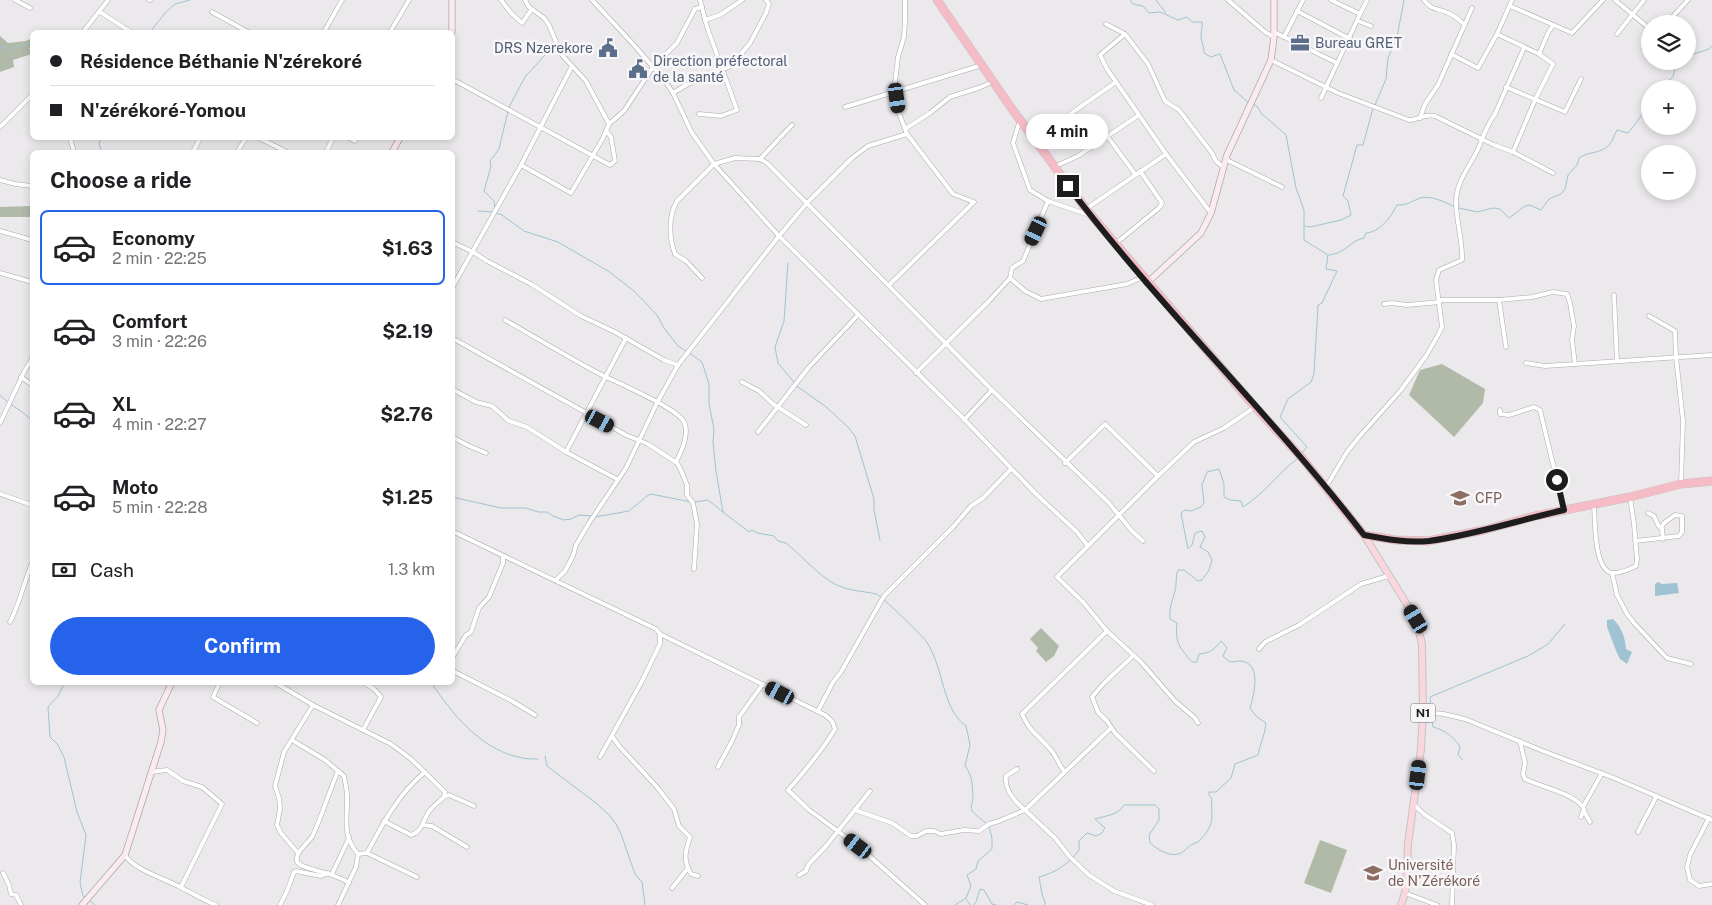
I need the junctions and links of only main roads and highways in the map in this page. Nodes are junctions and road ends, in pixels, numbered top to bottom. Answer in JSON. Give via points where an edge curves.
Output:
{"nodes":[{"id":1,"x":937,"y":0,"type":"edge"},
{"id":2,"x":1712,"y":481,"type":"edge"},
{"id":3,"x":1364,"y":535,"type":"junction"},
{"id":4,"x":1401,"y":905,"type":"edge"}],
"edges":[{"from":1,"to":3,"type":"highway","number":"N1","via":[[1088,212],[1300,456]]},
{"from":2,"to":3,"type":"highway","via":[[1681,484],[1428,541]]},
{"from":3,"to":4,"type":"main road","number":"N1","via":[[1413,614],[1422,644],[1421,749]]}]}
